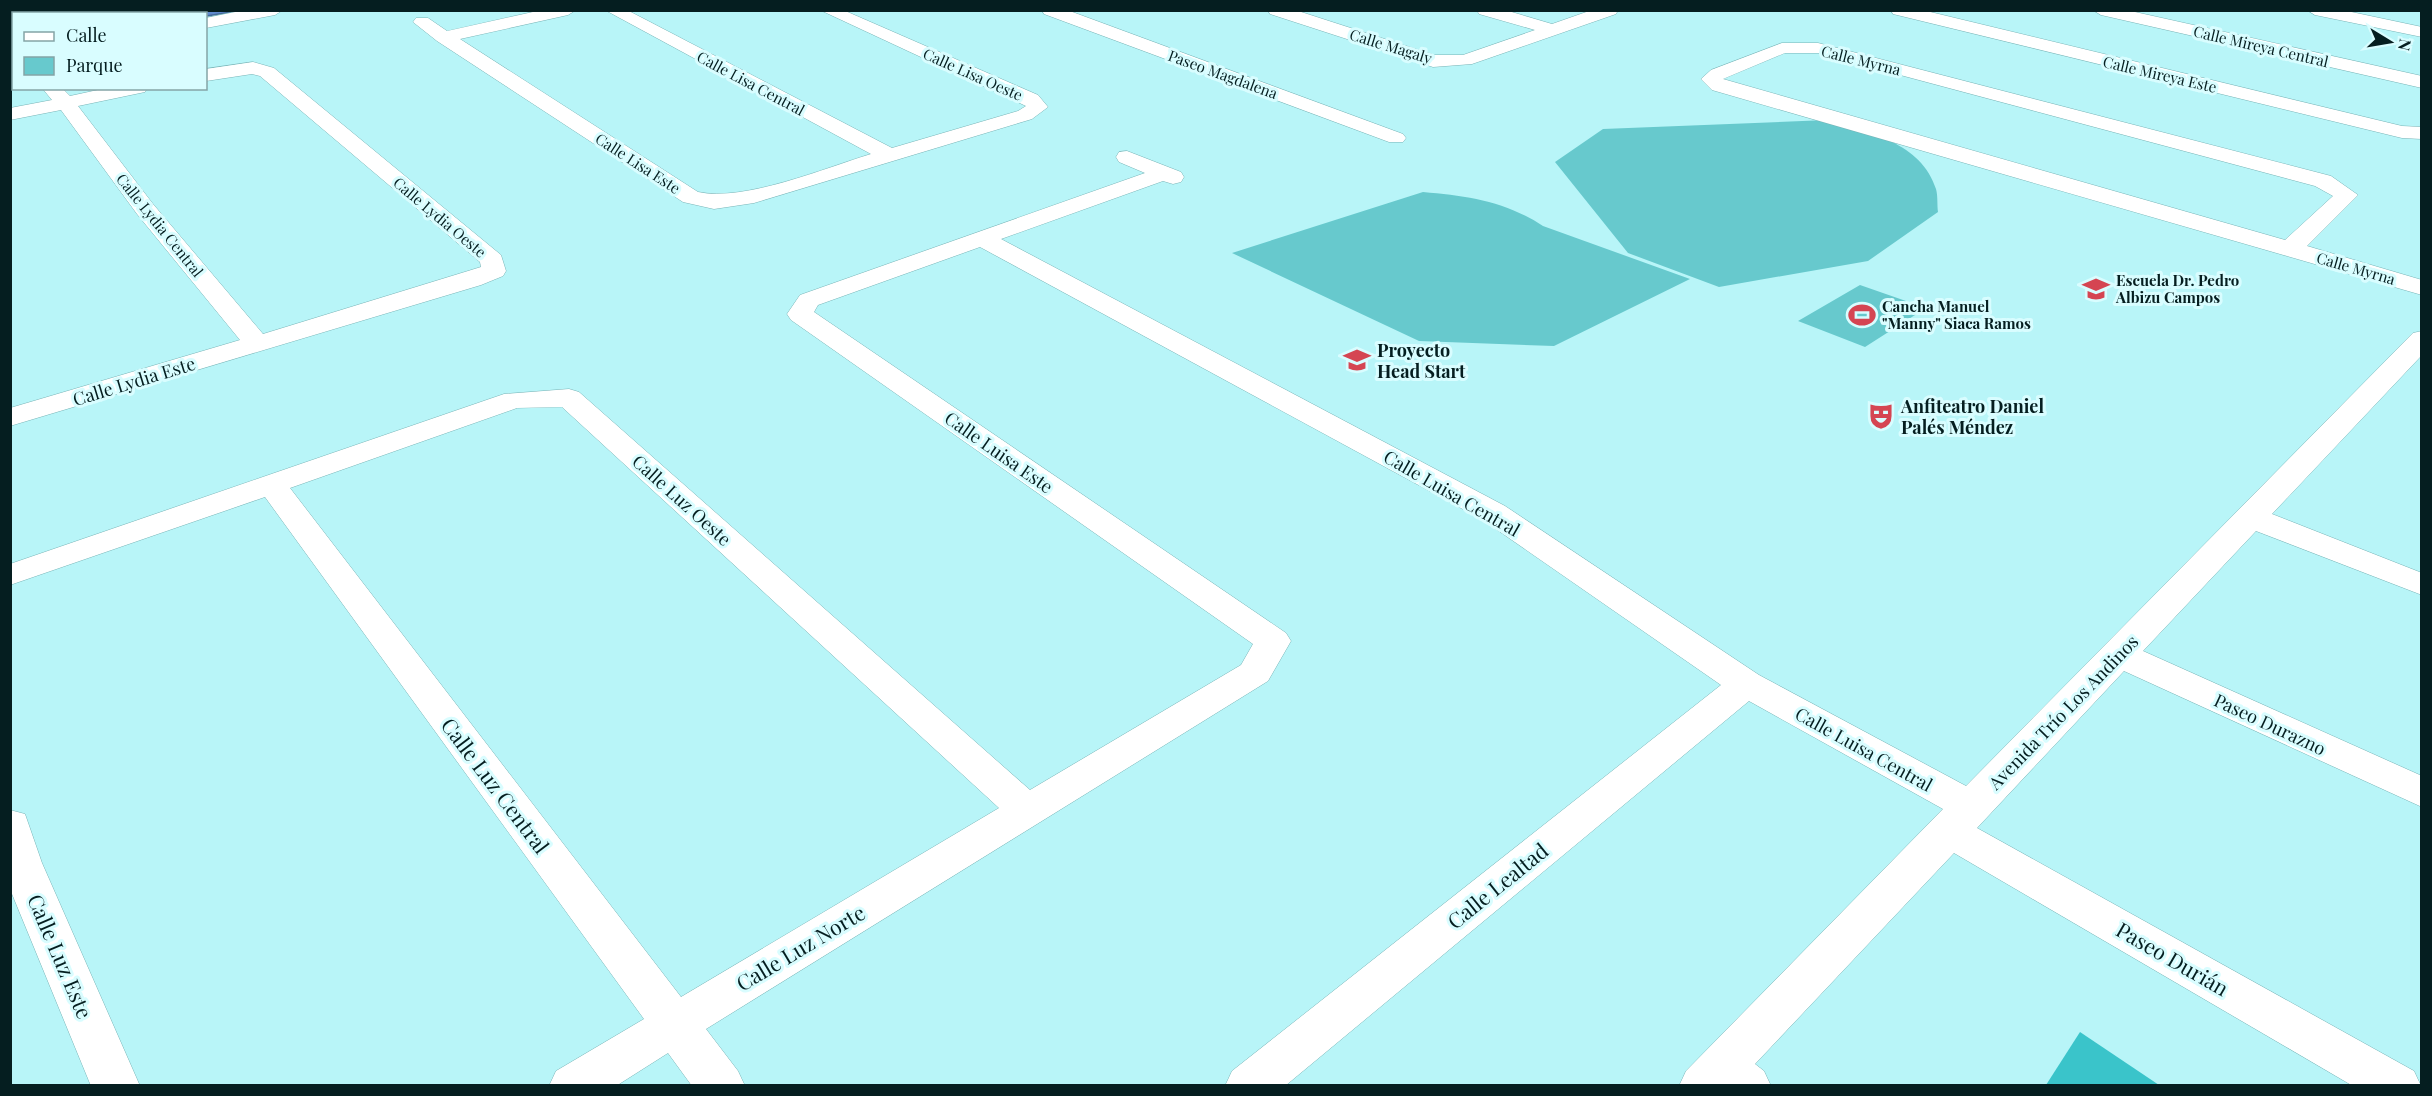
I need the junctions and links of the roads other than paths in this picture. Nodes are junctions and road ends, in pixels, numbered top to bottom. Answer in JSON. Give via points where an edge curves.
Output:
{"nodes":[{"id":1,"x":275,"y":10,"type":"edge"},
{"id":2,"x":568,"y":10,"type":"edge"},
{"id":3,"x":613,"y":10,"type":"edge"},
{"id":4,"x":828,"y":10,"type":"edge"},
{"id":5,"x":1050,"y":10,"type":"edge"},
{"id":6,"x":1275,"y":10,"type":"edge"},
{"id":7,"x":1485,"y":10,"type":"edge"},
{"id":8,"x":1610,"y":10,"type":"edge"},
{"id":9,"x":1899,"y":10,"type":"edge"},
{"id":10,"x":2101,"y":10,"type":"edge"},
{"id":11,"x":2315,"y":10,"type":"edge"},
{"id":12,"x":422,"y":22,"type":"dead end"},
{"id":13,"x":207,"y":23,"type":"edge"},
{"id":14,"x":1553,"y":30,"type":"junction"},
{"id":15,"x":2421,"y":32,"type":"edge"},
{"id":16,"x":443,"y":37,"type":"junction"},
{"id":17,"x":207,"y":75,"type":"edge"},
{"id":18,"x":2421,"y":82,"type":"edge"},
{"id":19,"x":118,"y":90,"type":"edge"},
{"id":20,"x":58,"y":96,"type":"edge"},
{"id":21,"x":10,"y":114,"type":"edge"},
{"id":22,"x":2421,"y":133,"type":"edge"},
{"id":23,"x":1396,"y":138,"type":"dead end"},
{"id":24,"x":889,"y":155,"type":"junction"},
{"id":25,"x":1127,"y":157,"type":"dead end"},
{"id":26,"x":981,"y":238,"type":"junction"},
{"id":27,"x":2290,"y":249,"type":"junction"},
{"id":28,"x":2421,"y":288,"type":"edge"},
{"id":29,"x":2421,"y":339,"type":"edge"},
{"id":30,"x":257,"y":344,"type":"junction"},
{"id":31,"x":10,"y":417,"type":"edge"},
{"id":32,"x":271,"y":484,"type":"junction"},
{"id":33,"x":2250,"y":517,"type":"junction"},
{"id":34,"x":10,"y":575,"type":"edge"},
{"id":35,"x":2421,"y":585,"type":"edge"},
{"id":36,"x":2118,"y":654,"type":"junction"},
{"id":37,"x":1746,"y":684,"type":"junction"},
{"id":38,"x":2421,"y":793,"type":"edge"},
{"id":39,"x":1027,"y":810,"type":"junction"},
{"id":40,"x":1960,"y":819,"type":"junction"},
{"id":41,"x":10,"y":825,"type":"edge"},
{"id":42,"x":675,"y":1023,"type":"junction"},
{"id":43,"x":1724,"y":1079,"type":"edge"},
{"id":44,"x":117,"y":1086,"type":"edge"},
{"id":45,"x":573,"y":1086,"type":"edge"},
{"id":46,"x":722,"y":1086,"type":"edge"},
{"id":47,"x":1249,"y":1086,"type":"edge"},
{"id":48,"x":2397,"y":1086,"type":"edge"}],
"edges":[{"from":1,"to":13,"type":"street"},
{"from":2,"to":16,"type":"street"},
{"from":3,"to":24,"type":"street","name":"Calle Lisa Central"},
{"from":4,"to":24,"type":"street","name":"Calle Lisa Oeste","via":[[1031,99],[1038,107],[1025,115]]},
{"from":5,"to":23,"type":"street","name":"Paseo Magdalena"},
{"from":6,"to":14,"type":"street","name":"Calle Magaly","via":[[1432,61],[1465,60]]},
{"from":7,"to":14,"type":"street"},
{"from":8,"to":14,"type":"street","name":"Calle Magaly"},
{"from":9,"to":22,"type":"street","name":"Calle Mireya Este","via":[[2379,127]]},
{"from":10,"to":18,"type":"street","name":"Calle Mireya Central"},
{"from":11,"to":15,"type":"street"},
{"from":12,"to":16,"type":"street","name":"Calle Lisa Este"},
{"from":16,"to":24,"type":"street","name":"Calle Lisa Este","via":[[691,197],[714,202],[746,198]]},
{"from":17,"to":30,"type":"street","name":"Calle Lydia Oeste","via":[[253,68],[267,72],[492,260],[494,271],[472,280]]},
{"from":19,"to":20,"type":"street"},
{"from":20,"to":21,"type":"street"},
{"from":20,"to":30,"type":"street","name":"Calle Lydia Central"},
{"from":25,"to":26,"type":"street","name":"Calle Luisa Este","via":[[1173,178]]},
{"from":26,"to":37,"type":"street","name":"Calle Luisa Central","via":[[1494,513]]},
{"from":26,"to":39,"type":"street","name":"Calle Luisa Este","via":[[809,300],[800,314],[1273,641],[1255,673]]},
{"from":27,"to":27,"type":"street","name":"Calle Myrna","via":[[1719,86],[1711,79],[1782,48],[1818,48],[2323,181],[2347,195]]},
{"from":27,"to":28,"type":"street","name":"Calle Myrna"},
{"from":29,"to":33,"type":"street","name":"Avenida Trío Los Andinos"},
{"from":30,"to":31,"type":"street","name":"Calle Lydia Este"},
{"from":32,"to":34,"type":"street"},
{"from":32,"to":39,"type":"street","name":"Calle Luz Oeste","via":[[514,400],[569,398]]},
{"from":32,"to":42,"type":"street","name":"Calle Luz Central"},
{"from":33,"to":35,"type":"street"},
{"from":33,"to":36,"type":"street","name":"Avenida Trío Los Andinos"},
{"from":36,"to":38,"type":"street","name":"Paseo Durazno"},
{"from":36,"to":40,"type":"street","name":"Avenida Trío Los Andinos"},
{"from":37,"to":40,"type":"street","name":"Calle Luisa Central"},
{"from":37,"to":47,"type":"street","name":"Calle Lealtad"},
{"from":39,"to":42,"type":"street","name":"Calle Luz Norte"},
{"from":40,"to":43,"type":"street","name":"Avenida Trío Los Andinos"},
{"from":40,"to":48,"type":"street","name":"Paseo Durián"},
{"from":41,"to":44,"type":"street","name":"Calle Luz Este","via":[[21,863]]},
{"from":42,"to":45,"type":"street","name":"Calle Luz Norte"},
{"from":42,"to":46,"type":"street","name":"Calle Luz Central"}]}
